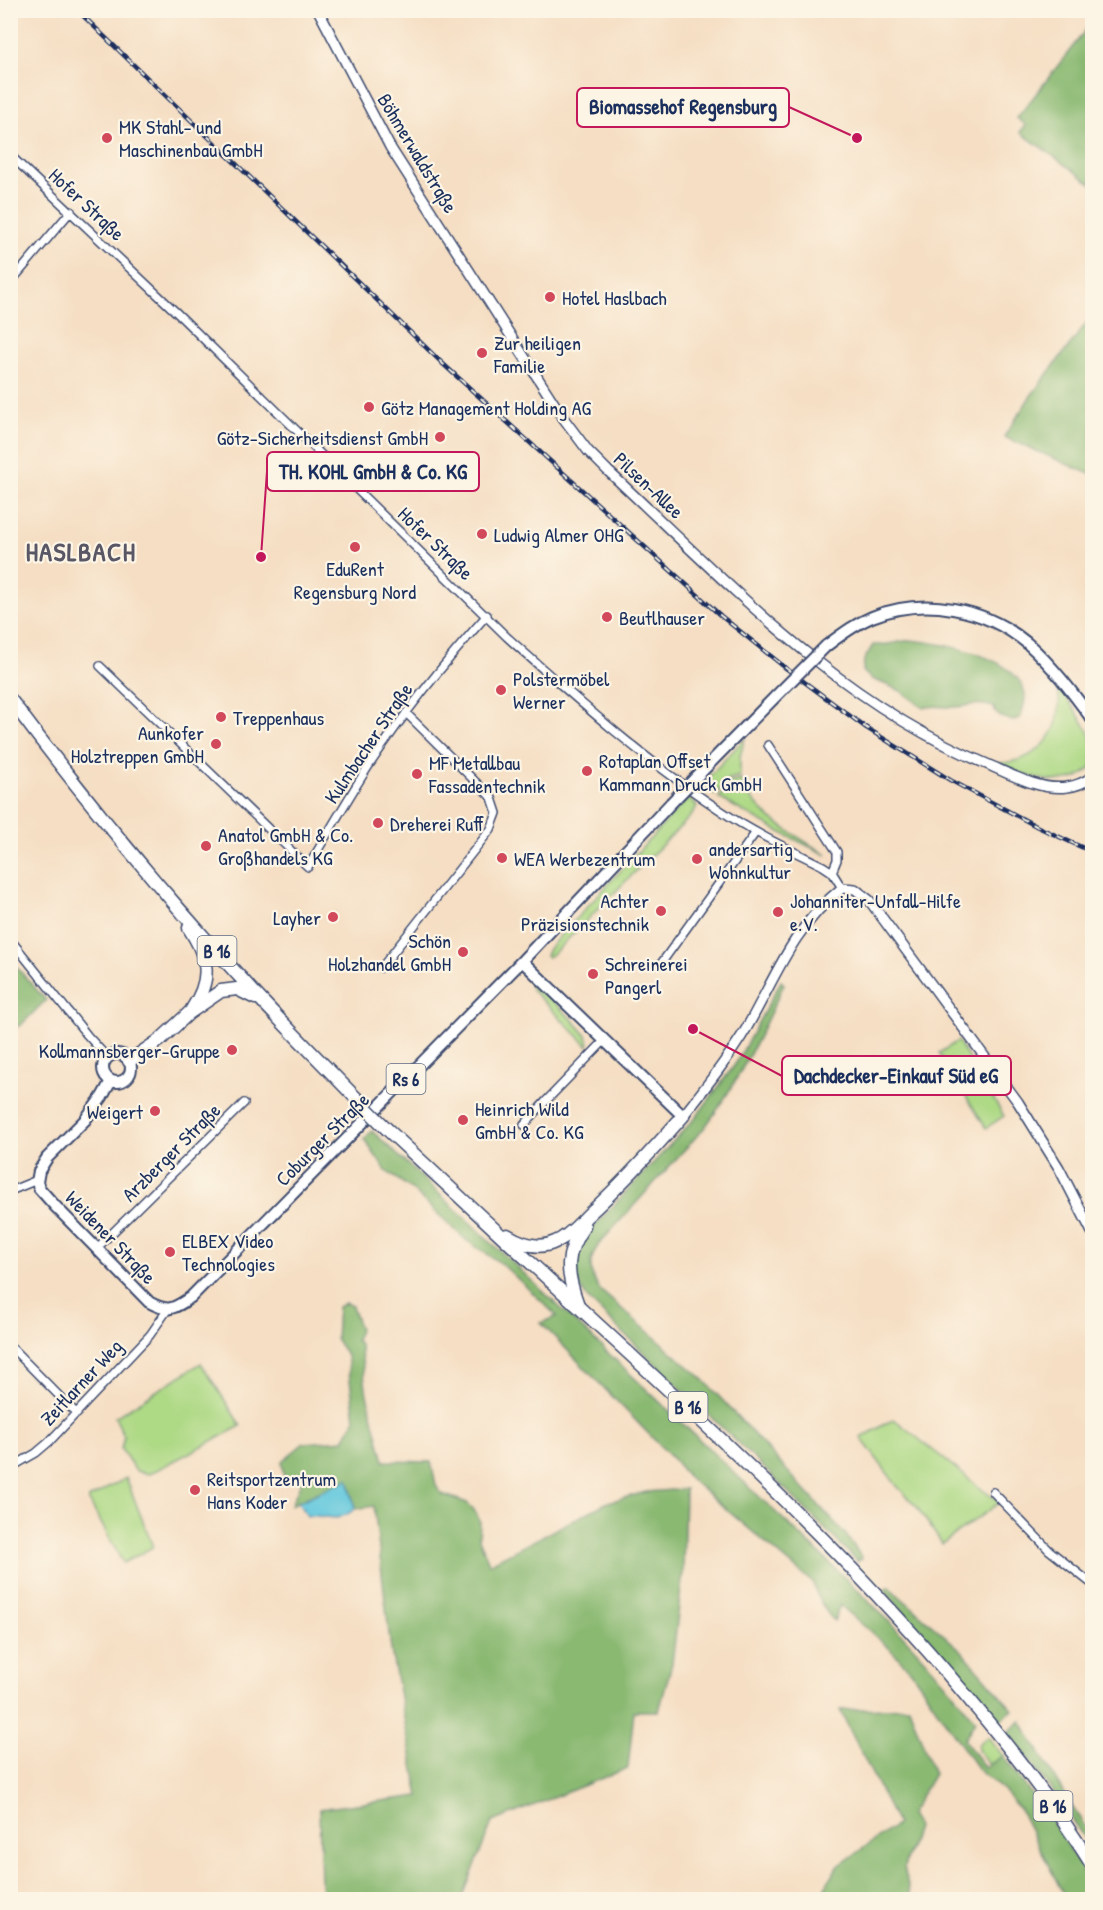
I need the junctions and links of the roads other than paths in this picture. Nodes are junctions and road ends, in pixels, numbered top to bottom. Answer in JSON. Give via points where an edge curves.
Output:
{"nodes":[{"id":1,"x":318,"y":10,"type":"edge"},
{"id":2,"x":10,"y":155,"type":"edge"},
{"id":3,"x":71,"y":211,"type":"junction"},
{"id":4,"x":10,"y":283,"type":"edge"},
{"id":5,"x":493,"y":310,"type":"joint"},
{"id":6,"x":487,"y":615,"type":"junction"},
{"id":7,"x":100,"y":666,"type":"dead end"},
{"id":8,"x":10,"y":699,"type":"edge"},
{"id":9,"x":406,"y":713,"type":"junction"},
{"id":10,"x":1092,"y":719,"type":"edge"},
{"id":11,"x":768,"y":745,"type":"dead end"},
{"id":12,"x":1092,"y":777,"type":"edge"},
{"id":13,"x":756,"y":832,"type":"junction"},
{"id":14,"x":832,"y":872,"type":"junction"},
{"id":15,"x":842,"y":888,"type":"junction"},
{"id":16,"x":171,"y":899,"type":"junction"},
{"id":17,"x":10,"y":939,"type":"edge"},
{"id":18,"x":522,"y":962,"type":"junction"},
{"id":19,"x":660,"y":965,"type":"dead end"},
{"id":20,"x":381,"y":968,"type":"dead end"},
{"id":21,"x":264,"y":1003,"type":"junction"},
{"id":22,"x":189,"y":1013,"type":"junction"},
{"id":23,"x":604,"y":1041,"type":"junction"},
{"id":24,"x":107,"y":1057,"type":"junction"},
{"id":25,"x":129,"y":1061,"type":"junction"},
{"id":26,"x":111,"y":1081,"type":"junction"},
{"id":27,"x":244,"y":1103,"type":"dead end"},
{"id":28,"x":683,"y":1116,"type":"junction"},
{"id":29,"x":524,"y":1125,"type":"dead end"},
{"id":30,"x":37,"y":1180,"type":"junction"},
{"id":31,"x":10,"y":1191,"type":"edge"},
{"id":32,"x":599,"y":1205,"type":"junction"},
{"id":33,"x":489,"y":1223,"type":"junction"},
{"id":34,"x":1092,"y":1232,"type":"edge"},
{"id":35,"x":96,"y":1249,"type":"junction"},
{"id":36,"x":168,"y":1309,"type":"junction"},
{"id":37,"x":580,"y":1309,"type":"junction"},
{"id":38,"x":10,"y":1346,"type":"edge"},
{"id":39,"x":77,"y":1414,"type":"junction"},
{"id":40,"x":10,"y":1468,"type":"edge"},
{"id":41,"x":993,"y":1492,"type":"dead end"},
{"id":42,"x":1092,"y":1584,"type":"edge"},
{"id":43,"x":1092,"y":1865,"type":"edge"}],
"edges":[{"from":1,"to":5,"type":"street","name":"Böhmerwaldstraße","via":[[390,147]]},
{"from":2,"to":3,"type":"street","name":"Hofer Straße"},
{"from":3,"to":4,"type":"street"},
{"from":3,"to":6,"type":"street","name":"Hofer Straße"},
{"from":5,"to":12,"type":"street","name":"Pilsen-Allee","via":[[576,436],[608,471],[822,667],[909,726],[1028,781],[1068,787]]},
{"from":6,"to":9,"type":"street","name":"Kulmbacher Straße"},
{"from":6,"to":13,"type":"street","name":"Hofer Straße","via":[[554,679],[669,774]]},
{"from":7,"to":9,"type":"street","name":"Kulmbacher Straße","via":[[308,867]]},
{"from":8,"to":16,"type":"highway","number":"B 16"},
{"from":9,"to":20,"type":"street","via":[[492,798],[497,813],[491,829]]},
{"from":10,"to":18,"type":"main road","bridge":true,"via":[[1027,643],[993,622],[975,614],[937,607],[902,609],[871,617],[826,646]]},
{"from":11,"to":14,"type":"street","via":[[837,852]]},
{"from":13,"to":14,"type":"street","name":"Hofer Straße"},
{"from":13,"to":19,"type":"street"},
{"from":14,"to":15,"type":"street"},
{"from":15,"to":28,"type":"street","via":[[796,938],[744,1032]]},
{"from":15,"to":34,"type":"street","via":[[855,889],[869,900],[1018,1102]]},
{"from":16,"to":21,"type":"highway","number":"B 16"},
{"from":16,"to":22,"type":"highway","number":"B 16","via":[[200,946],[206,969],[201,993]]},
{"from":17,"to":24,"type":"street"},
{"from":18,"to":23,"type":"main road"},
{"from":18,"to":36,"type":"main road","name":"Coburger Straße","number":"Rs 6","via":[[191,1297]]},
{"from":21,"to":22,"type":"highway","number":"B 16","via":[[246,992],[229,990]]},
{"from":21,"to":33,"type":"highway","number":"B 16","bridge":true,"via":[[388,1130]]},
{"from":22,"to":25,"type":"highway"},
{"from":23,"to":28,"type":"main road"},
{"from":23,"to":29,"type":"street"},
{"from":24,"to":25,"type":"main road","via":[[120,1054]]},
{"from":24,"to":26,"type":"main road","via":[[103,1072]]},
{"from":25,"to":26,"type":"main road","via":[[131,1070],[127,1078]]},
{"from":26,"to":30,"type":"main road","via":[[85,1120],[47,1158]]},
{"from":27,"to":35,"type":"street","name":"Arzberger Straße"},
{"from":28,"to":32,"type":"highway"},
{"from":30,"to":31,"type":"street"},
{"from":30,"to":35,"type":"main road","name":"Weidener Straße","via":[[39,1188]]},
{"from":32,"to":33,"type":"highway","number":"B 16","via":[[565,1237],[538,1246],[514,1239]]},
{"from":32,"to":37,"type":"highway","number":"B 16","via":[[570,1253],[569,1277]]},
{"from":33,"to":37,"type":"highway","number":"B 16"},
{"from":35,"to":36,"type":"main road","name":"Weidener Straße","via":[[149,1302]]},
{"from":36,"to":39,"type":"street","name":"Zeitlarner Weg","via":[[150,1335]]},
{"from":37,"to":43,"type":"highway","number":"B 16","via":[[851,1566],[983,1714]]},
{"from":38,"to":39,"type":"street"},
{"from":39,"to":40,"type":"street","name":"Zeitlarner Weg","via":[[36,1453]]},
{"from":41,"to":42,"type":"street","via":[[1049,1550]]}]}
